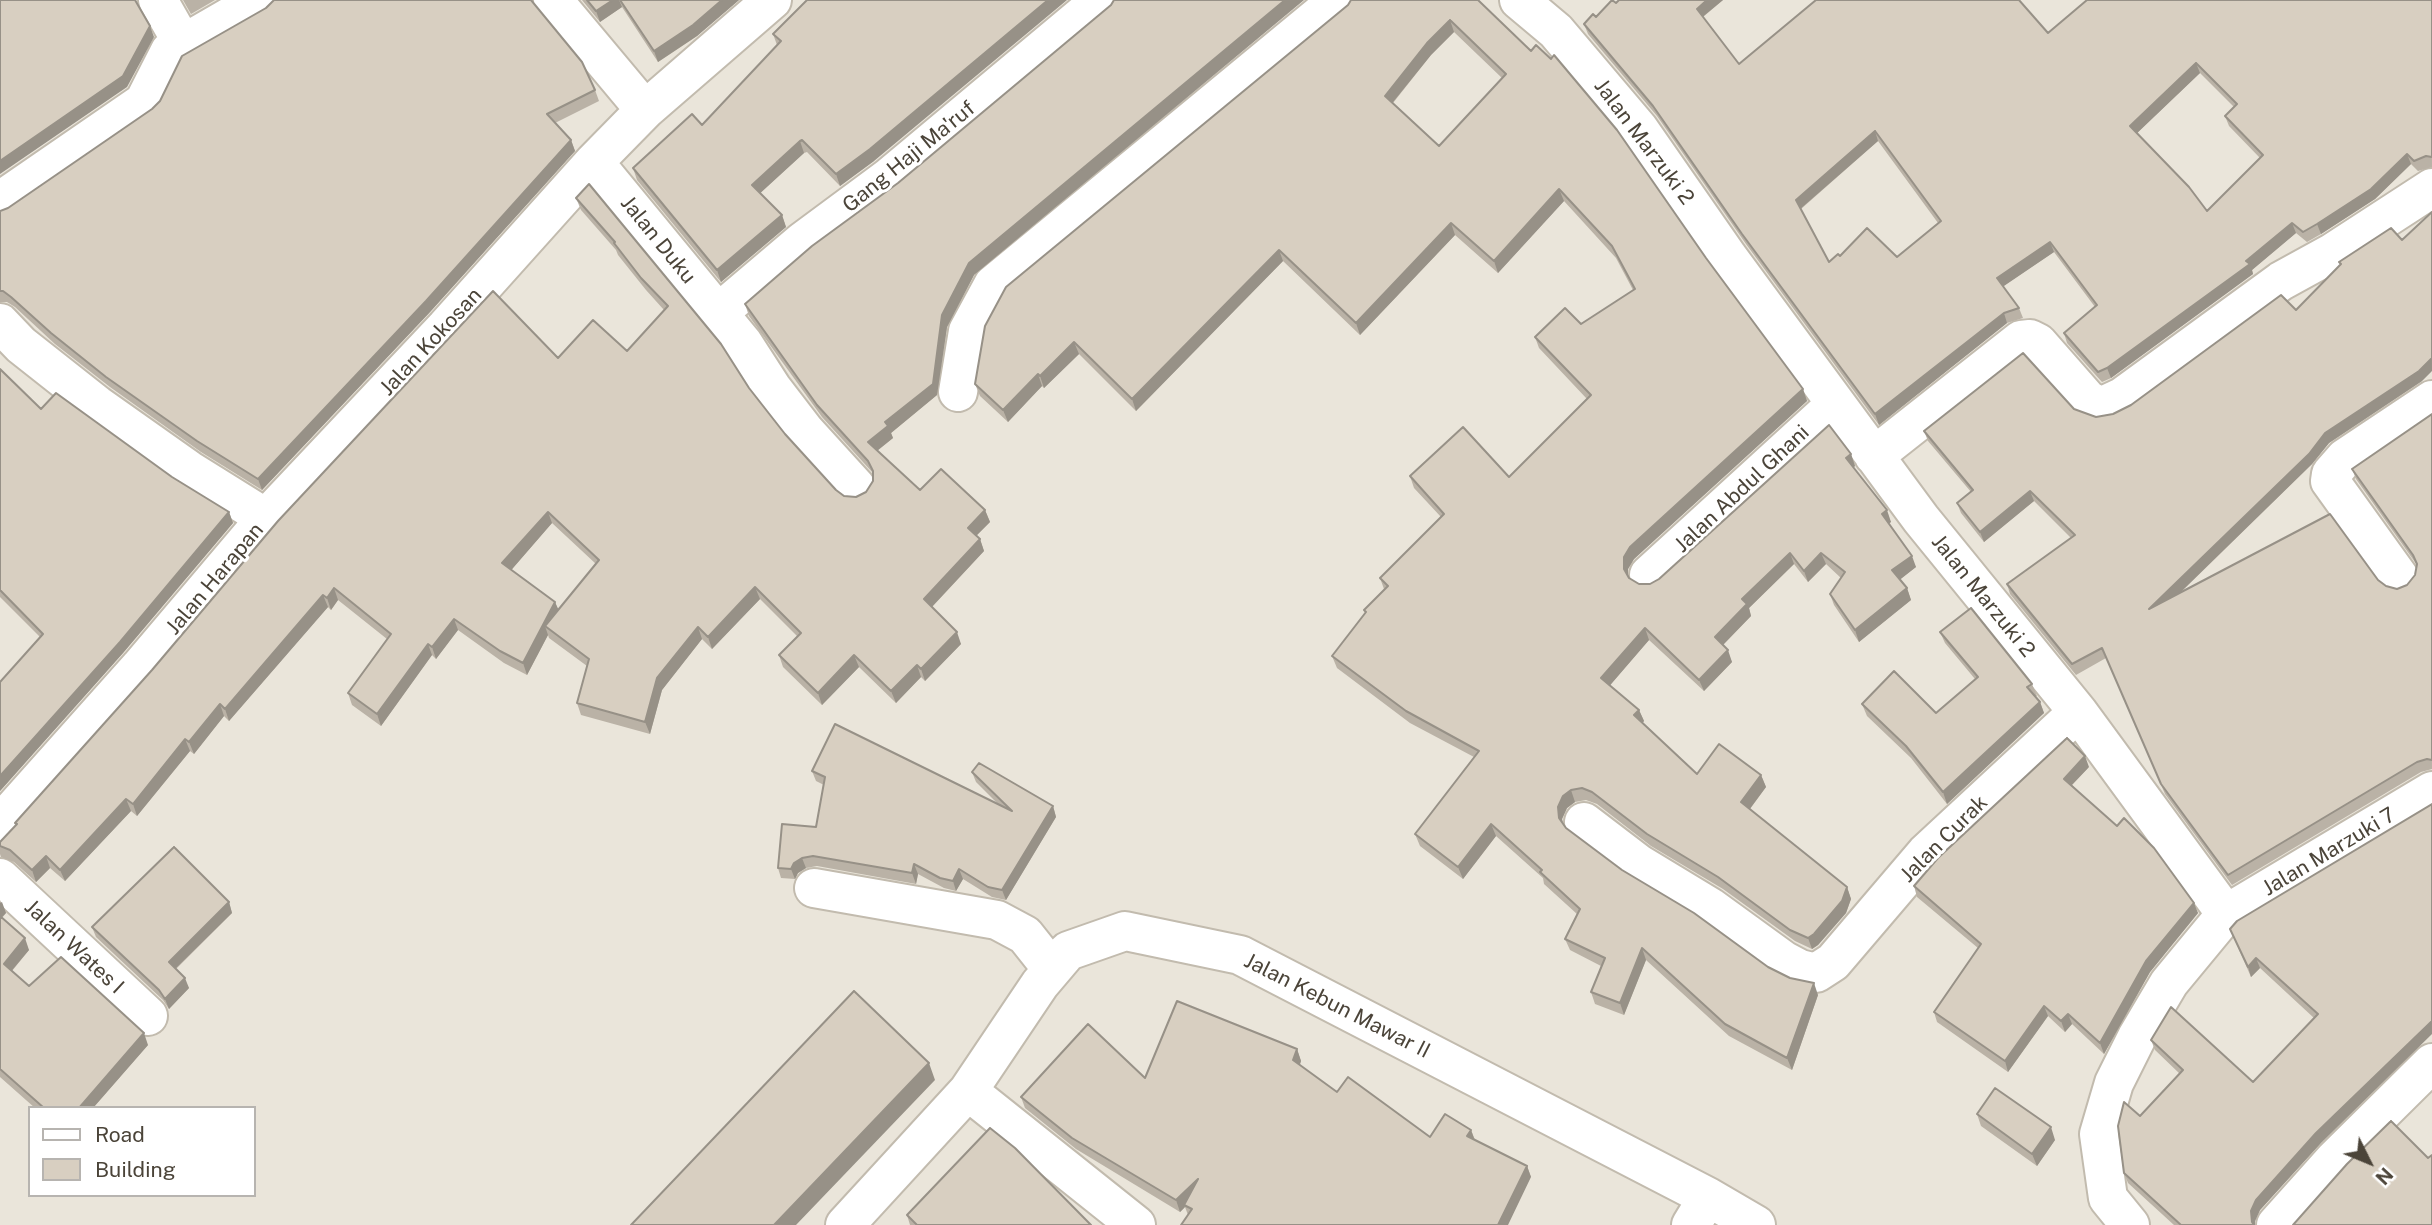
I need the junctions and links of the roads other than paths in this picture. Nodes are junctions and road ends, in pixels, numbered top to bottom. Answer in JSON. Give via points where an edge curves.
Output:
{"nodes":[{"id":1,"x":158,"y":0,"type":"edge"},
{"id":2,"x":259,"y":0,"type":"edge"},
{"id":3,"x":553,"y":0,"type":"edge"},
{"id":4,"x":772,"y":0,"type":"edge"},
{"id":5,"x":1101,"y":0,"type":"edge"},
{"id":6,"x":1338,"y":0,"type":"edge"},
{"id":7,"x":1519,"y":0,"type":"edge"},
{"id":8,"x":176,"y":47,"type":"junction"},
{"id":9,"x":645,"y":110,"type":"junction"},
{"id":10,"x":594,"y":162,"type":"junction"},
{"id":11,"x":2432,"y":188,"type":"edge"},
{"id":12,"x":0,"y":201,"type":"edge"},
{"id":13,"x":717,"y":314,"type":"junction"},
{"id":14,"x":0,"y":323,"type":"edge"},
{"id":15,"x":958,"y":392,"type":"dead end"},
{"id":16,"x":2432,"y":400,"type":"edge"},
{"id":17,"x":1836,"y":404,"type":"junction"},
{"id":18,"x":1874,"y":456,"type":"junction"},
{"id":19,"x":856,"y":487,"type":"dead end"},
{"id":20,"x":266,"y":518,"type":"junction"},
{"id":21,"x":1649,"y":575,"type":"dead end"},
{"id":22,"x":2399,"y":576,"type":"dead end"},
{"id":23,"x":2078,"y":712,"type":"junction"},
{"id":24,"x":2432,"y":790,"type":"edge"},
{"id":25,"x":1584,"y":822,"type":"dead end"},
{"id":26,"x":0,"y":824,"type":"edge"},
{"id":27,"x":0,"y":878,"type":"edge"},
{"id":28,"x":814,"y":888,"type":"dead end"},
{"id":29,"x":2226,"y":914,"type":"junction"},
{"id":30,"x":1052,"y":969,"type":"junction"},
{"id":31,"x":148,"y":1016,"type":"dead end"},
{"id":32,"x":2432,"y":1063,"type":"edge"},
{"id":33,"x":968,"y":1091,"type":"junction"},
{"id":34,"x":1700,"y":1211,"type":"edge"},
{"id":35,"x":845,"y":1225,"type":"edge"},
{"id":36,"x":1136,"y":1225,"type":"edge"},
{"id":37,"x":1756,"y":1225,"type":"edge"},
{"id":38,"x":2130,"y":1225,"type":"edge"},
{"id":39,"x":2276,"y":1225,"type":"edge"}],
"edges":[{"from":1,"to":8,"type":"street"},
{"from":2,"to":8,"type":"street"},
{"from":3,"to":9,"type":"street"},
{"from":4,"to":9,"type":"street"},
{"from":5,"to":13,"type":"street","name":"Gang Haji Ma'ruf"},
{"from":6,"to":15,"type":"street","via":[[993,285],[968,331]]},
{"from":7,"to":17,"type":"street","name":"Jalan Marzuki 2","via":[[1556,31],[1639,129]]},
{"from":8,"to":12,"type":"street","via":[[144,102]]},
{"from":9,"to":10,"type":"street"},
{"from":10,"to":13,"type":"street","name":"Jalan Duku"},
{"from":10,"to":20,"type":"street","name":"Jalan Kokosan"},
{"from":11,"to":18,"type":"street","via":[[2281,281],[2122,397],[2098,405],[2088,400],[2038,342],[2021,340]]},
{"from":13,"to":19,"type":"street","name":"Jalan Duku","via":[[805,430]]},
{"from":14,"to":20,"type":"street","name":"Jalan Harapan","via":[[97,405]]},
{"from":16,"to":22,"type":"street","via":[[2345,458],[2331,474],[2330,481]]},
{"from":17,"to":18,"type":"street","name":"Jalan Marzuki 2"},
{"from":17,"to":21,"type":"street","name":"Jalan Abdul Ghani"},
{"from":18,"to":23,"type":"street","name":"Jalan Marzuki 2","via":[[1961,571]]},
{"from":20,"to":26,"type":"street","name":"Jalan Harapan"},
{"from":23,"to":25,"type":"street","name":"Jalan Curak","via":[[1926,853],[1833,962],[1816,973],[1783,960]]},
{"from":23,"to":29,"type":"street","name":"Jalan Marzuki 2"},
{"from":24,"to":29,"type":"street","name":"Jalan Marzuki 7"},
{"from":27,"to":31,"type":"street","name":"Jalan Wates I"},
{"from":28,"to":30,"type":"street","via":[[997,920],[1026,935]]},
{"from":29,"to":38,"type":"street","via":[[2169,983],[2114,1083],[2099,1133],[2108,1198]]},
{"from":30,"to":33,"type":"street","name":"Jalan Kebun Mawar II"},
{"from":30,"to":34,"type":"street","name":"Jalan Kebun Mawar II","via":[[1068,951],[1125,931],[1240,955]]},
{"from":32,"to":39,"type":"street"},
{"from":33,"to":35,"type":"street","name":"Jalan Kebun Mawar II"},
{"from":33,"to":36,"type":"street"},
{"from":34,"to":37,"type":"street","name":"Jalan Kebun Mawar II"}]}
